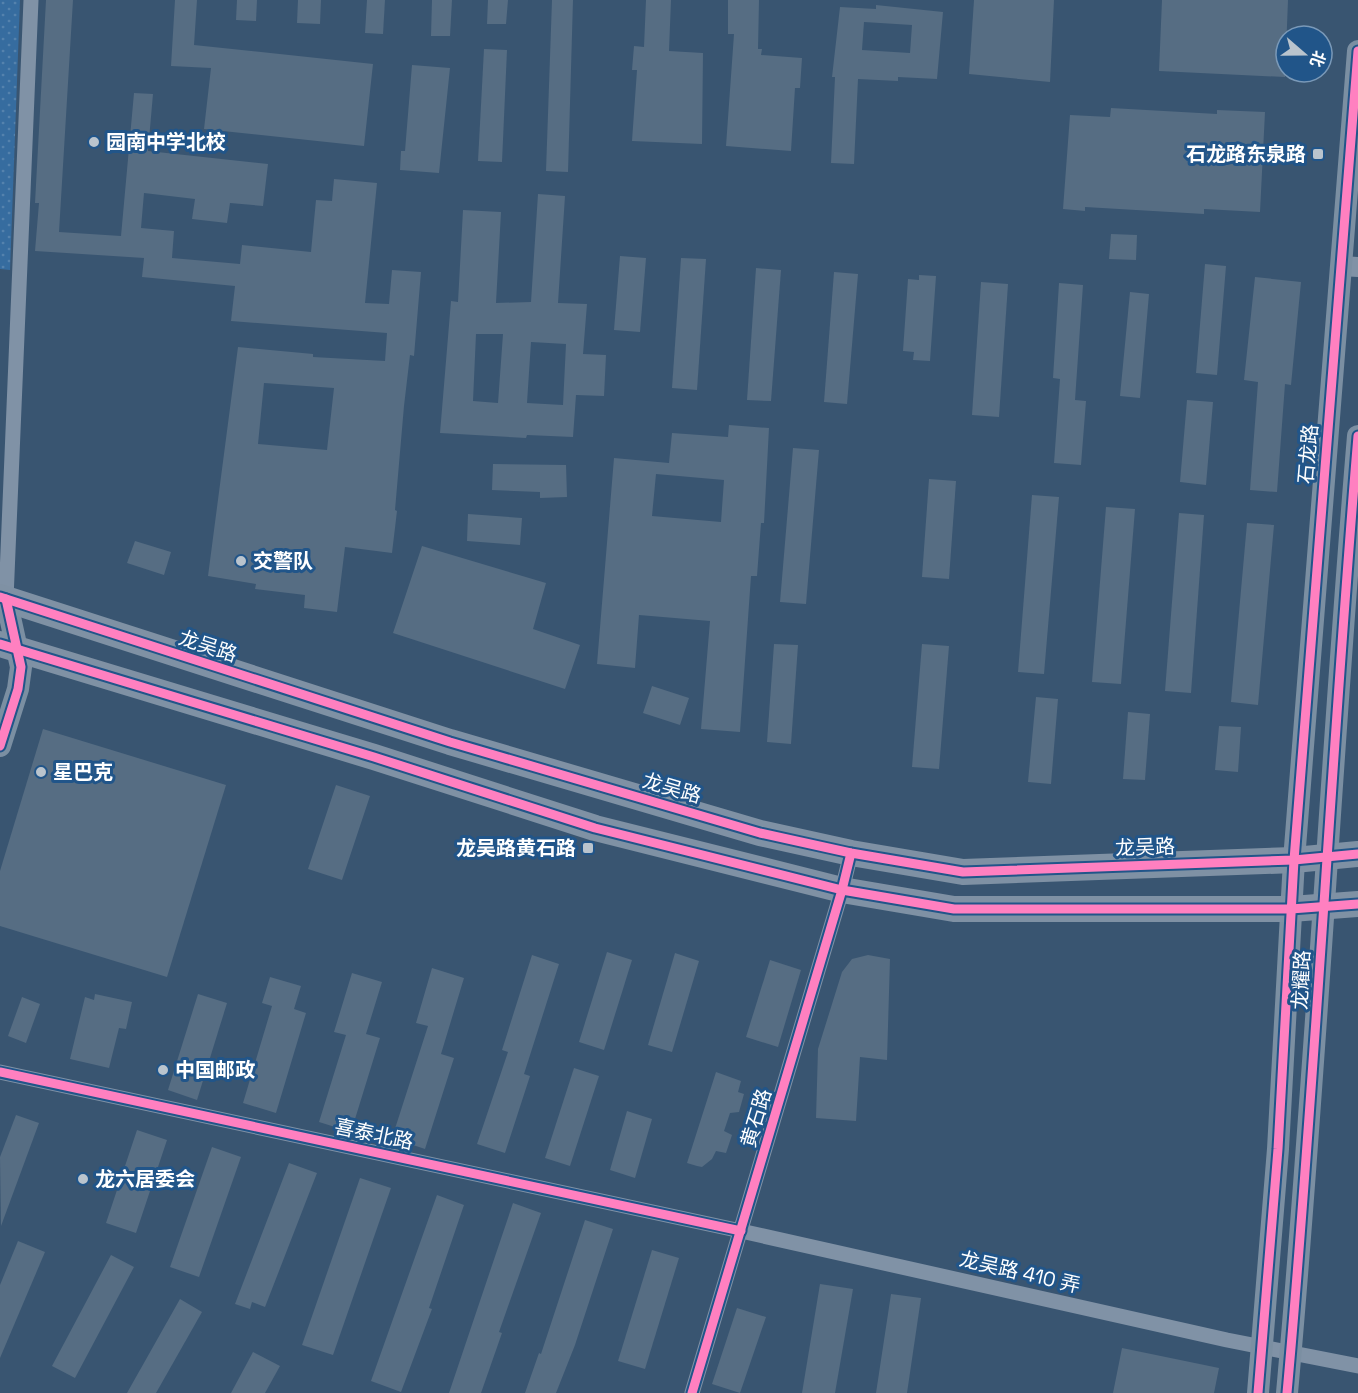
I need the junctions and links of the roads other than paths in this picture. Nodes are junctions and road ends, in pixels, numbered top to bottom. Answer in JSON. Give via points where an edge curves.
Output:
{"nodes":[{"id":1,"x":31,"y":0,"type":"edge"},
{"id":2,"x":1358,"y":51,"type":"edge"},
{"id":3,"x":1351,"y":256,"type":"edge"},
{"id":4,"x":1358,"y":436,"type":"edge"},
{"id":5,"x":3,"y":598,"type":"edge"},
{"id":6,"x":9,"y":647,"type":"edge"},
{"id":7,"x":0,"y":746,"type":"edge"},
{"id":8,"x":851,"y":853,"type":"junction"},
{"id":9,"x":1358,"y":854,"type":"edge"},
{"id":10,"x":1325,"y":856,"type":"junction"},
{"id":11,"x":1294,"y":860,"type":"junction"},
{"id":12,"x":842,"y":890,"type":"junction"},
{"id":13,"x":1358,"y":904,"type":"edge"},
{"id":14,"x":1323,"y":907,"type":"junction"},
{"id":15,"x":1291,"y":909,"type":"junction"},
{"id":16,"x":0,"y":1072,"type":"edge"},
{"id":17,"x":741,"y":1231,"type":"junction"},
{"id":18,"x":1263,"y":1347,"type":"junction"},
{"id":19,"x":1291,"y":1353,"type":"junction"},
{"id":20,"x":1358,"y":1366,"type":"edge"},
{"id":21,"x":692,"y":1393,"type":"edge"},
{"id":22,"x":1258,"y":1393,"type":"edge"},
{"id":23,"x":1287,"y":1393,"type":"edge"}],
"edges":[{"from":1,"to":5,"type":"street"},
{"from":2,"to":3,"type":"main road","name":"石龙路"},
{"from":3,"to":11,"type":"main road","name":"石龙路"},
{"from":4,"to":10,"type":"main road"},
{"from":5,"to":6,"type":"main road"},
{"from":5,"to":8,"type":"main road","name":"龙吴路","via":[[439,738],[760,833]]},
{"from":6,"to":7,"type":"main road","via":[[21,667]]},
{"from":6,"to":12,"type":"main road","via":[[595,828]]},
{"from":8,"to":11,"type":"main road","name":"龙吴路","via":[[963,872]]},
{"from":8,"to":12,"type":"street","name":"黄石路"},
{"from":9,"to":10,"type":"main road","name":"龙吴路"},
{"from":10,"to":11,"type":"main road","name":"龙吴路"},
{"from":10,"to":14,"type":"main road","name":"龙耀路"},
{"from":11,"to":15,"type":"main road","name":"龙耀路"},
{"from":12,"to":15,"type":"main road","via":[[954,909]]},
{"from":12,"to":17,"type":"street","name":"黄石路"},
{"from":13,"to":14,"type":"main road"},
{"from":14,"to":15,"type":"main road"},
{"from":14,"to":19,"type":"main road","name":"龙耀路"},
{"from":15,"to":18,"type":"main road","name":"龙耀路"},
{"from":16,"to":17,"type":"street","name":"喜泰北路"},
{"from":17,"to":18,"type":"street","name":"龙吴路 410 弄"},
{"from":17,"to":21,"type":"street","name":"黄石路"},
{"from":18,"to":19,"type":"street","name":"龙吴路 410 弄"},
{"from":18,"to":22,"type":"main road","name":"龙耀路"},
{"from":19,"to":20,"type":"street","name":"龙吴路 410 弄"},
{"from":19,"to":23,"type":"main road","name":"龙耀路"}]}
